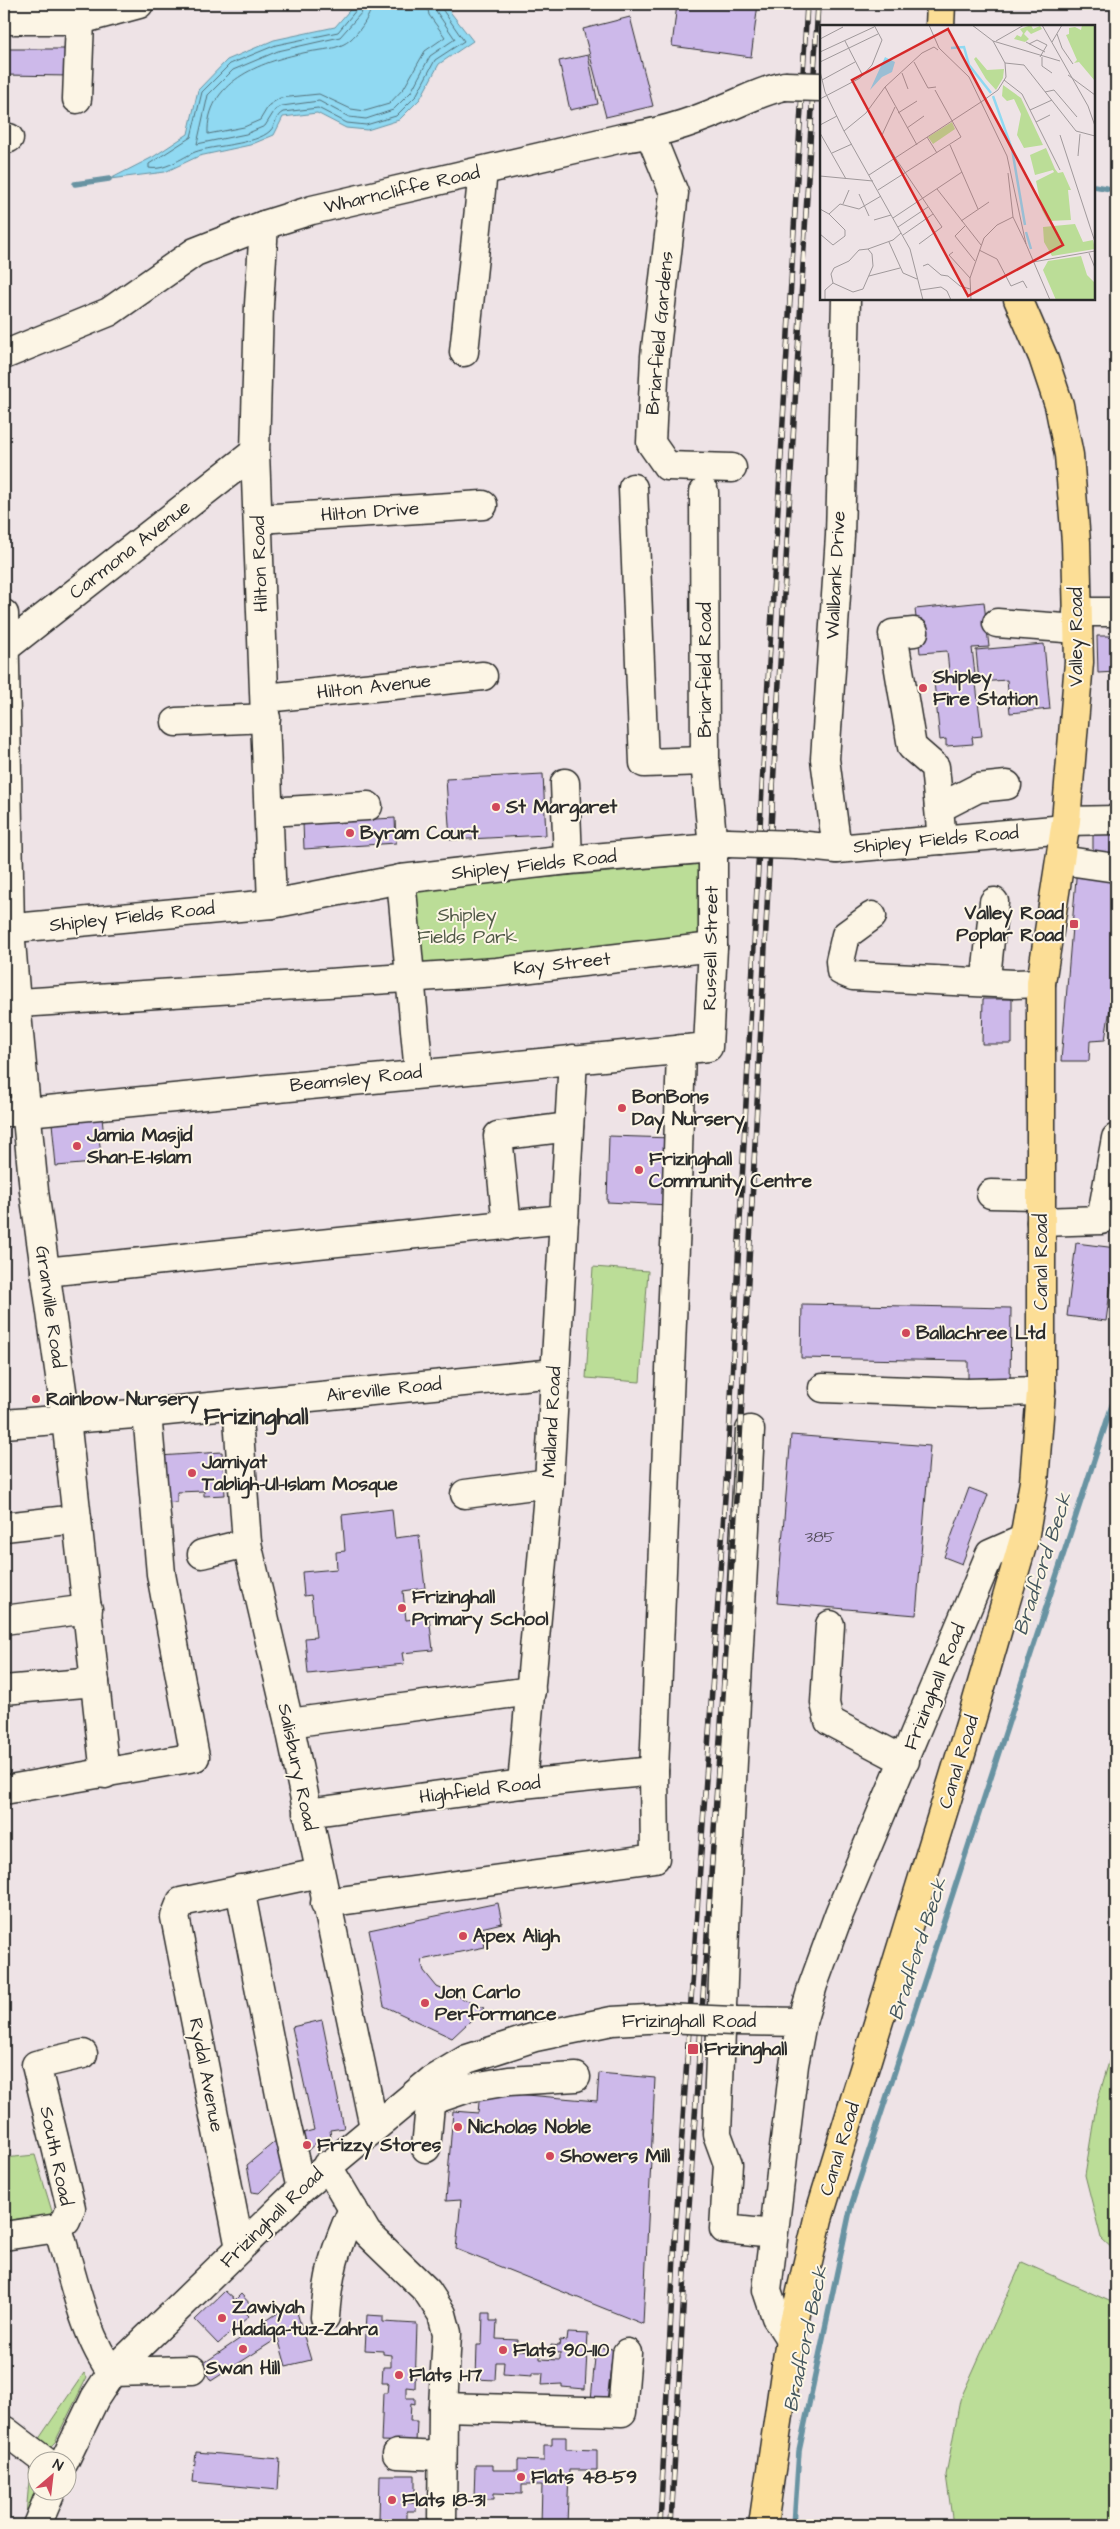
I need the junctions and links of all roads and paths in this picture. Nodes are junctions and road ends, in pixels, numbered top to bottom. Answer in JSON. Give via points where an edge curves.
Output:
{"nodes":[{"id":1,"x":139,"y":4,"type":"edge"},
{"id":2,"x":941,"y":4,"type":"edge"},
{"id":3,"x":111,"y":8,"type":"edge"},
{"id":4,"x":4,"y":20,"type":"edge"},
{"id":5,"x":80,"y":20,"type":"junction"},
{"id":6,"x":940,"y":25,"type":"edge"},
{"id":7,"x":820,"y":87,"type":"edge"},
{"id":8,"x":77,"y":99,"type":"dead end"},
{"id":9,"x":650,"y":134,"type":"junction"},
{"id":10,"x":483,"y":172,"type":"junction"},
{"id":11,"x":264,"y":224,"type":"junction"},
{"id":12,"x":846,"y":300,"type":"edge"},
{"id":13,"x":1018,"y":300,"type":"edge"},
{"id":14,"x":464,"y":352,"type":"dead end"},
{"id":15,"x":4,"y":355,"type":"edge"},
{"id":16,"x":255,"y":452,"type":"junction"},
{"id":17,"x":732,"y":468,"type":"dead end"},
{"id":18,"x":633,"y":488,"type":"dead end"},
{"id":19,"x":704,"y":492,"type":"dead end"},
{"id":20,"x":483,"y":505,"type":"dead end"},
{"id":21,"x":258,"y":519,"type":"junction"},
{"id":22,"x":1116,"y":612,"type":"edge"},
{"id":23,"x":4,"y":614,"type":"edge"},
{"id":24,"x":1078,"y":620,"type":"junction"},
{"id":25,"x":998,"y":624,"type":"dead end"},
{"id":26,"x":914,"y":632,"type":"dead end"},
{"id":27,"x":5,"y":648,"type":"edge"},
{"id":28,"x":483,"y":676,"type":"dead end"},
{"id":29,"x":266,"y":708,"type":"junction"},
{"id":30,"x":176,"y":722,"type":"dead end"},
{"id":31,"x":705,"y":761,"type":"junction"},
{"id":32,"x":565,"y":783,"type":"dead end"},
{"id":33,"x":1007,"y":784,"type":"dead end"},
{"id":34,"x":939,"y":805,"type":"junction"},
{"id":35,"x":368,"y":806,"type":"dead end"},
{"id":36,"x":269,"y":812,"type":"junction"},
{"id":37,"x":1116,"y":820,"type":"edge"},
{"id":38,"x":1065,"y":825,"type":"junction"},
{"id":39,"x":942,"y":840,"type":"junction"},
{"id":40,"x":720,"y":845,"type":"junction"},
{"id":41,"x":836,"y":849,"type":"junction"},
{"id":42,"x":568,"y":860,"type":"junction"},
{"id":43,"x":1061,"y":860,"type":"junction"},
{"id":44,"x":1116,"y":868,"type":"edge"},
{"id":45,"x":401,"y":879,"type":"junction"},
{"id":46,"x":994,"y":902,"type":"dead end"},
{"id":47,"x":272,"y":904,"type":"junction"},
{"id":48,"x":872,"y":916,"type":"dead end"},
{"id":49,"x":7,"y":929,"type":"edge"},
{"id":50,"x":712,"y":947,"type":"junction"},
{"id":51,"x":411,"y":977,"type":"junction"},
{"id":52,"x":988,"y":982,"type":"junction"},
{"id":53,"x":1041,"y":983,"type":"junction"},
{"id":54,"x":10,"y":1004,"type":"edge"},
{"id":55,"x":708,"y":1047,"type":"joint"},
{"id":56,"x":681,"y":1050,"type":"junction"},
{"id":57,"x":574,"y":1059,"type":"junction"},
{"id":58,"x":419,"y":1073,"type":"junction"},
{"id":59,"x":16,"y":1112,"type":"edge"},
{"id":60,"x":570,"y":1127,"type":"junction"},
{"id":61,"x":1116,"y":1138,"type":"edge"},
{"id":62,"x":990,"y":1194,"type":"dead end"},
{"id":63,"x":1041,"y":1195,"type":"junction"},
{"id":64,"x":564,"y":1219,"type":"junction"},
{"id":65,"x":1041,"y":1222,"type":"junction"},
{"id":66,"x":507,"y":1226,"type":"junction"},
{"id":67,"x":45,"y":1272,"type":"junction"},
{"id":68,"x":555,"y":1374,"type":"junction"},
{"id":69,"x":824,"y":1388,"type":"dead end"},
{"id":70,"x":1040,"y":1391,"type":"junction"},
{"id":71,"x":236,"y":1404,"type":"junction"},
{"id":72,"x":147,"y":1413,"type":"junction"},
{"id":73,"x":66,"y":1419,"type":"junction"},
{"id":74,"x":4,"y":1424,"type":"edge"},
{"id":75,"x":750,"y":1430,"type":"dead end"},
{"id":76,"x":548,"y":1483,"type":"junction"},
{"id":77,"x":466,"y":1494,"type":"dead end"},
{"id":78,"x":78,"y":1519,"type":"junction"},
{"id":79,"x":4,"y":1526,"type":"edge"},
{"id":80,"x":1024,"y":1539,"type":"junction"},
{"id":81,"x":247,"y":1543,"type":"junction"},
{"id":82,"x":202,"y":1554,"type":"dead end"},
{"id":83,"x":88,"y":1609,"type":"junction"},
{"id":84,"x":4,"y":1620,"type":"edge"},
{"id":85,"x":830,"y":1625,"type":"dead end"},
{"id":86,"x":95,"y":1682,"type":"junction"},
{"id":87,"x":4,"y":1690,"type":"edge"},
{"id":88,"x":531,"y":1691,"type":"junction"},
{"id":89,"x":289,"y":1724,"type":"junction"},
{"id":90,"x":905,"y":1761,"type":"junction"},
{"id":91,"x":654,"y":1771,"type":"junction"},
{"id":92,"x":104,"y":1774,"type":"junction"},
{"id":93,"x":522,"y":1784,"type":"junction"},
{"id":94,"x":4,"y":1790,"type":"edge"},
{"id":95,"x":307,"y":1813,"type":"junction"},
{"id":96,"x":319,"y":1873,"type":"junction"},
{"id":97,"x":240,"y":1889,"type":"junction"},
{"id":98,"x":325,"y":1904,"type":"junction"},
{"id":99,"x":802,"y":2022,"type":"junction"},
{"id":100,"x":83,"y":2054,"type":"dead end"},
{"id":101,"x":576,"y":2077,"type":"dead end"},
{"id":102,"x":431,"y":2090,"type":"junction"},
{"id":103,"x":374,"y":2127,"type":"junction"},
{"id":104,"x":426,"y":2148,"type":"dead end"},
{"id":105,"x":327,"y":2165,"type":"junction"},
{"id":106,"x":301,"y":2189,"type":"junction"},
{"id":107,"x":353,"y":2208,"type":"junction"},
{"id":108,"x":58,"y":2228,"type":"junction"},
{"id":109,"x":774,"y":2234,"type":"junction"},
{"id":110,"x":4,"y":2236,"type":"edge"},
{"id":111,"x":240,"y":2248,"type":"junction"},
{"id":112,"x":325,"y":2317,"type":"dead end"},
{"id":113,"x":790,"y":2339,"type":"junction"},
{"id":114,"x":627,"y":2353,"type":"dead end"},
{"id":115,"x":192,"y":2370,"type":"dead end"},
{"id":116,"x":112,"y":2372,"type":"junction"},
{"id":117,"x":443,"y":2407,"type":"junction"},
{"id":118,"x":4,"y":2430,"type":"edge"},
{"id":119,"x":33,"y":2452,"type":"edge"},
{"id":120,"x":69,"y":2452,"type":"edge"},
{"id":121,"x":397,"y":2454,"type":"dead end"},
{"id":122,"x":442,"y":2456,"type":"junction"},
{"id":123,"x":47,"y":2502,"type":"edge"},
{"id":124,"x":37,"y":2525,"type":"edge"},
{"id":125,"x":442,"y":2525,"type":"edge"},
{"id":126,"x":763,"y":2525,"type":"edge"}],
"edges":[{"from":1,"to":3,"type":"street"},
{"from":2,"to":6,"type":"main road"},
{"from":3,"to":5,"type":"street"},
{"from":4,"to":5,"type":"street"},
{"from":5,"to":8,"type":"street"},
{"from":7,"to":9,"type":"street","name":"Wharncliffe Road","bridge":true,"via":[[769,89],[722,110]]},
{"from":9,"to":10,"type":"street","name":"Wharncliffe Road"},
{"from":9,"to":17,"type":"street","name":"Briarfield Gardens","via":[[674,193],[655,356],[651,443],[667,466]]},
{"from":10,"to":11,"type":"street","name":"Wharncliffe Road","via":[[312,210]]},
{"from":10,"to":14,"type":"street"},
{"from":11,"to":15,"type":"street","name":"Wharncliffe Road","via":[[195,252],[109,312]]},
{"from":11,"to":16,"type":"street","name":"Hilton Road"},
{"from":12,"to":41,"type":"street","name":"Wallbank Drive","via":[[840,536],[824,759]]},
{"from":13,"to":24,"type":"main road","name":"Valley Road","via":[[1059,404],[1069,455]]},
{"from":16,"to":21,"type":"street","name":"Hilton Road"},
{"from":16,"to":27,"type":"street","name":"Carmona Avenue"},
{"from":18,"to":31,"type":"street","via":[[644,763]]},
{"from":19,"to":31,"type":"street","name":"Briarfield Road"},
{"from":20,"to":21,"type":"street","name":"Hilton Drive"},
{"from":21,"to":29,"type":"street","name":"Hilton Road"},
{"from":22,"to":24,"type":"street"},
{"from":23,"to":27,"type":"street","name":"Granville Road"},
{"from":24,"to":25,"type":"street"},
{"from":24,"to":38,"type":"main road","name":"Valley Road","via":[[1079,662]]},
{"from":26,"to":34,"type":"street","via":[[893,634],[912,747],[935,767]]},
{"from":27,"to":49,"type":"street","name":"Granville Road"},
{"from":28,"to":29,"type":"street","name":"Hilton Avenue"},
{"from":29,"to":30,"type":"street","name":"Hilton Avenue"},
{"from":29,"to":36,"type":"street","name":"Hilton Road"},
{"from":31,"to":40,"type":"street","name":"Briarfield Road"},
{"from":32,"to":42,"type":"street"},
{"from":33,"to":34,"type":"street","via":[[978,788]]},
{"from":34,"to":39,"type":"street"},
{"from":35,"to":36,"type":"street"},
{"from":36,"to":47,"type":"street","name":"Hilton Road"},
{"from":37,"to":38,"type":"street","name":"Shipley Fields Road"},
{"from":38,"to":39,"type":"street","name":"Shipley Fields Road"},
{"from":38,"to":43,"type":"main road","name":"Valley Road"},
{"from":39,"to":41,"type":"street","name":"Shipley Fields Road"},
{"from":40,"to":41,"type":"street","name":"Shipley Fields Road","bridge":true,"via":[[796,844]]},
{"from":40,"to":42,"type":"street","name":"Shipley Fields Road"},
{"from":40,"to":50,"type":"street","name":"Russell Street"},
{"from":42,"to":45,"type":"street","name":"Shipley Fields Road"},
{"from":43,"to":44,"type":"street"},
{"from":43,"to":53,"type":"main road","name":"Valley Road"},
{"from":45,"to":47,"type":"street","name":"Shipley Fields Road"},
{"from":45,"to":51,"type":"street"},
{"from":46,"to":52,"type":"street"},
{"from":47,"to":49,"type":"street","name":"Shipley Fields Road"},
{"from":48,"to":52,"type":"street","via":[[846,935],[841,971],[853,976]]},
{"from":49,"to":54,"type":"street","name":"Granville Road"},
{"from":50,"to":51,"type":"street","name":"Kay Street","via":[[497,972]]},
{"from":50,"to":55,"type":"street","name":"Russell Street"},
{"from":51,"to":54,"type":"street","name":"Kay Street"},
{"from":51,"to":58,"type":"street"},
{"from":52,"to":53,"type":"street"},
{"from":53,"to":63,"type":"main road","name":"Canal Road"},
{"from":54,"to":59,"type":"street","name":"Granville Road"},
{"from":55,"to":56,"type":"street","name":"Beamsley Road"},
{"from":56,"to":57,"type":"street","name":"Beamsley Road"},
{"from":56,"to":91,"type":"street"},
{"from":57,"to":58,"type":"street","name":"Beamsley Road"},
{"from":57,"to":60,"type":"street","name":"Midland Road"},
{"from":58,"to":59,"type":"street","name":"Beamsley Road"},
{"from":59,"to":67,"type":"street","name":"Granville Road","via":[[34,1191]]},
{"from":60,"to":64,"type":"street","name":"Midland Road"},
{"from":60,"to":66,"type":"street","via":[[498,1136]]},
{"from":61,"to":65,"type":"street","via":[[1101,1220]]},
{"from":62,"to":63,"type":"street"},
{"from":63,"to":65,"type":"main road","name":"Canal Road"},
{"from":64,"to":66,"type":"street"},
{"from":64,"to":68,"type":"street","name":"Midland Road"},
{"from":65,"to":70,"type":"main road","name":"Canal Road"},
{"from":66,"to":67,"type":"street"},
{"from":67,"to":73,"type":"street","name":"Granville Road"},
{"from":68,"to":71,"type":"street","name":"Aireville Road"},
{"from":68,"to":76,"type":"street","name":"Midland Road"},
{"from":69,"to":70,"type":"street","via":[[967,1393]]},
{"from":70,"to":80,"type":"main road","name":"Canal Road","via":[[1034,1482]]},
{"from":71,"to":72,"type":"street","name":"Aireville Road"},
{"from":71,"to":81,"type":"street","name":"Salisbury Road"},
{"from":72,"to":73,"type":"street","name":"Aireville Road"},
{"from":72,"to":92,"type":"street","via":[[161,1574],[194,1758]]},
{"from":73,"to":74,"type":"street","name":"Aireville Road"},
{"from":73,"to":78,"type":"street","name":"Granville Road"},
{"from":75,"to":109,"type":"street","via":[[717,2134],[728,2164],[724,2229]]},
{"from":76,"to":77,"type":"street"},
{"from":76,"to":88,"type":"street","name":"Midland Road"},
{"from":78,"to":79,"type":"street"},
{"from":78,"to":83,"type":"street","name":"Granville Road"},
{"from":80,"to":90,"type":"street","name":"Frizinghall Road","via":[[990,1554],[945,1657]]},
{"from":80,"to":113,"type":"main road","name":"Canal Road","via":[[818,2219]]},
{"from":81,"to":82,"type":"street"},
{"from":81,"to":89,"type":"street","name":"Salisbury Road"},
{"from":83,"to":84,"type":"street"},
{"from":83,"to":86,"type":"street","name":"Granville Road"},
{"from":85,"to":90,"type":"street","via":[[825,1703],[829,1721]]},
{"from":86,"to":87,"type":"street"},
{"from":86,"to":92,"type":"street","name":"Granville Road"},
{"from":88,"to":89,"type":"street"},
{"from":88,"to":93,"type":"street","name":"Midland Road"},
{"from":89,"to":95,"type":"street","name":"Salisbury Road"},
{"from":90,"to":99,"type":"street","name":"Frizinghall Road","via":[[839,1914]]},
{"from":91,"to":93,"type":"street","name":"Highfield Road"},
{"from":91,"to":98,"type":"street","via":[[656,1858]]},
{"from":92,"to":94,"type":"street"},
{"from":93,"to":95,"type":"street","name":"Highfield Road"},
{"from":95,"to":96,"type":"street","name":"Salisbury Road"},
{"from":96,"to":97,"type":"street"},
{"from":96,"to":98,"type":"street","name":"Salisbury Road"},
{"from":97,"to":106,"type":"street"},
{"from":97,"to":111,"type":"street","name":"Rydal Avenue","via":[[181,1902],[175,1917]]},
{"from":98,"to":103,"type":"street","name":"Salisbury Road"},
{"from":99,"to":102,"type":"street","name":"Frizinghall Road","bridge":true,"via":[[665,2018],[612,2021],[534,2037],[467,2058]]},
{"from":99,"to":109,"type":"street","name":"Frizinghall Road"},
{"from":100,"to":108,"type":"street","name":"South Road","via":[[36,2065],[71,2208]]},
{"from":101,"to":102,"type":"street"},
{"from":102,"to":103,"type":"street","name":"Frizinghall Road"},
{"from":102,"to":104,"type":"street"},
{"from":103,"to":105,"type":"street","name":"Frizinghall Road"},
{"from":105,"to":106,"type":"street","name":"Frizinghall Road"},
{"from":105,"to":107,"type":"street"},
{"from":106,"to":111,"type":"street","name":"Frizinghall Road"},
{"from":107,"to":112,"type":"street","via":[[336,2245],[327,2284]]},
{"from":107,"to":117,"type":"street","via":[[367,2233],[427,2291],[442,2314],[447,2333]]},
{"from":108,"to":110,"type":"street"},
{"from":108,"to":116,"type":"street","name":"South Road","via":[[91,2335],[100,2358]]},
{"from":109,"to":113,"type":"street","name":"Frizinghall Road","via":[[767,2290],[776,2317]]},
{"from":111,"to":116,"type":"street","name":"Frizinghall Road"},
{"from":113,"to":126,"type":"main road","name":"Canal Road"},
{"from":114,"to":117,"type":"street","via":[[622,2412]]},
{"from":115,"to":116,"type":"street"},
{"from":116,"to":120,"type":"street","name":"Frizinghall Road","via":[[95,2398]]},
{"from":117,"to":122,"type":"street"},
{"from":118,"to":119,"type":"street"},
{"from":121,"to":122,"type":"street"},
{"from":122,"to":125,"type":"street"},
{"from":123,"to":124,"type":"street"}]}
